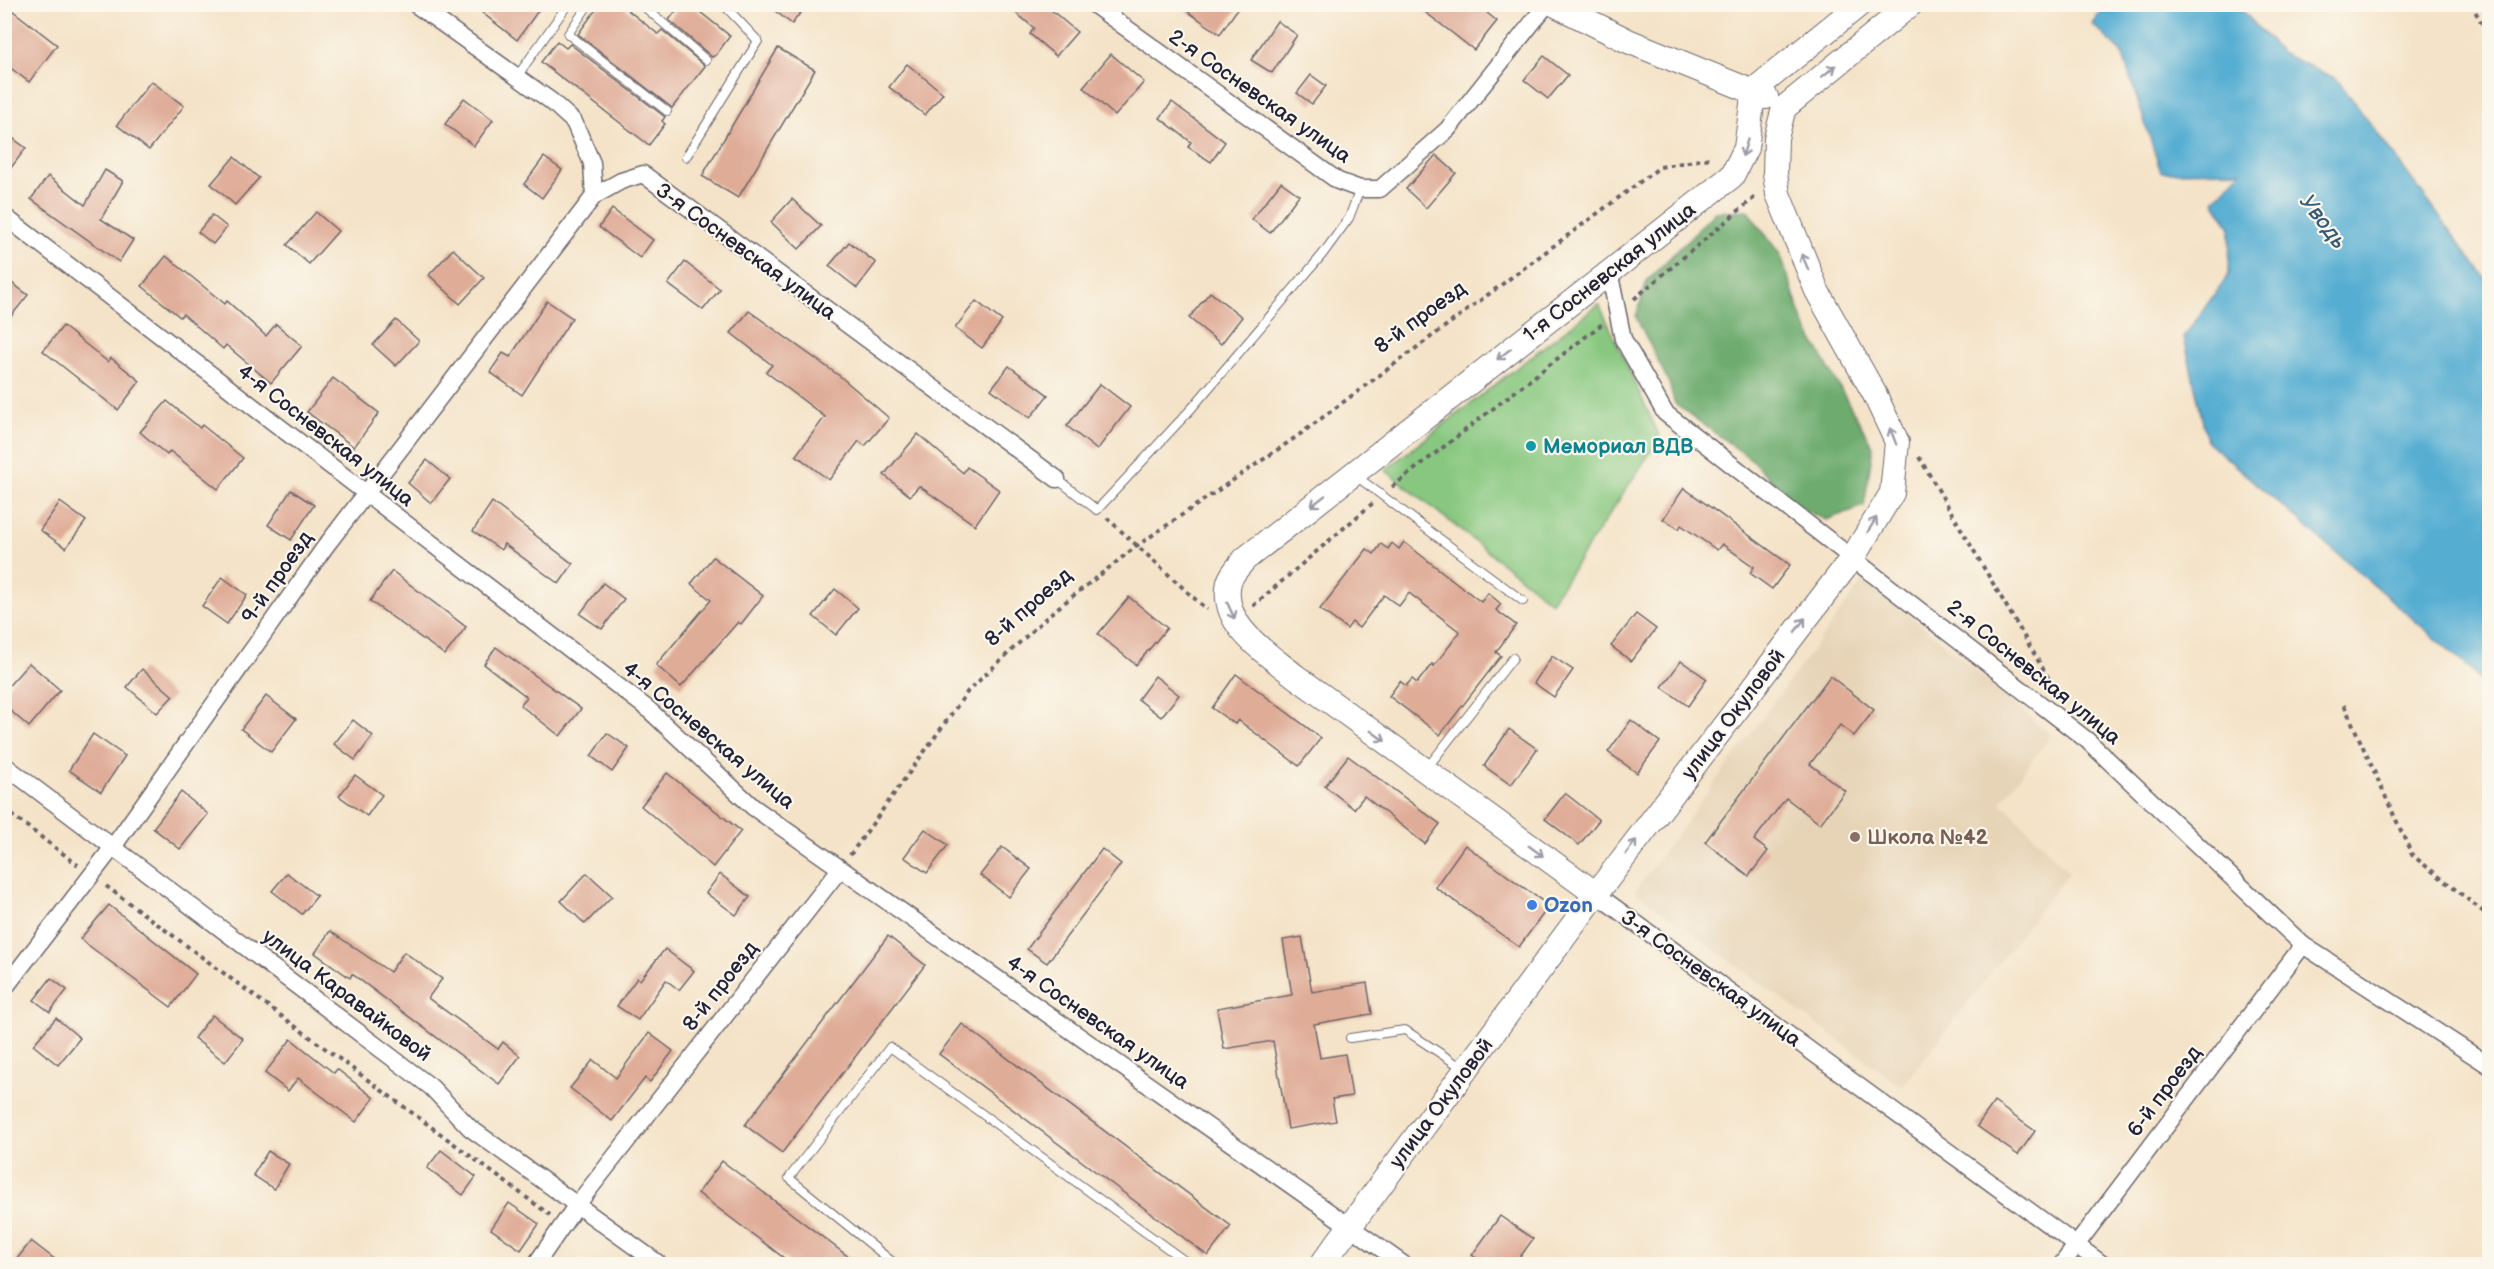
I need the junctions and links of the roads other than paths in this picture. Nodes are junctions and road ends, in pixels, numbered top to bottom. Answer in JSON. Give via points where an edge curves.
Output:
{"nodes":[{"id":1,"x":415,"y":4,"type":"edge"},
{"id":2,"x":568,"y":4,"type":"edge"},
{"id":3,"x":589,"y":4,"type":"edge"},
{"id":4,"x":641,"y":4,"type":"edge"},
{"id":5,"x":1093,"y":4,"type":"edge"},
{"id":6,"x":1547,"y":4,"type":"edge"},
{"id":7,"x":1554,"y":4,"type":"edge"},
{"id":8,"x":1860,"y":4,"type":"edge"},
{"id":9,"x":1911,"y":4,"type":"edge"},
{"id":10,"x":724,"y":5,"type":"edge"},
{"id":11,"x":706,"y":60,"type":"dead end"},
{"id":12,"x":516,"y":78,"type":"junction"},
{"id":13,"x":1754,"y":90,"type":"junction"},
{"id":14,"x":1784,"y":108,"type":"junction"},
{"id":15,"x":666,"y":111,"type":"dead end"},
{"id":16,"x":686,"y":157,"type":"dead end"},
{"id":17,"x":1360,"y":189,"type":"junction"},
{"id":18,"x":594,"y":196,"type":"junction"},
{"id":19,"x":4,"y":216,"type":"edge"},
{"id":20,"x":1609,"y":271,"type":"junction"},
{"id":21,"x":1353,"y":473,"type":"junction"},
{"id":22,"x":1057,"y":479,"type":"joint"},
{"id":23,"x":366,"y":494,"type":"junction"},
{"id":24,"x":1853,"y":557,"type":"junction"},
{"id":25,"x":1245,"y":559,"type":"joint"},
{"id":26,"x":1523,"y":601,"type":"dead end"},
{"id":27,"x":1513,"y":658,"type":"dead end"},
{"id":28,"x":4,"y":765,"type":"edge"},
{"id":29,"x":1425,"y":771,"type":"junction"},
{"id":30,"x":113,"y":847,"type":"junction"},
{"id":31,"x":840,"y":869,"type":"junction"},
{"id":32,"x":1596,"y":894,"type":"junction"},
{"id":33,"x":2303,"y":945,"type":"junction"},
{"id":34,"x":4,"y":989,"type":"edge"},
{"id":35,"x":1350,"y":1038,"type":"dead end"},
{"id":36,"x":2490,"y":1065,"type":"edge"},
{"id":37,"x":1466,"y":1070,"type":"junction"},
{"id":38,"x":576,"y":1206,"type":"junction"},
{"id":39,"x":1350,"y":1226,"type":"junction"},
{"id":40,"x":2076,"y":1245,"type":"junction"},
{"id":41,"x":536,"y":1264,"type":"edge"},
{"id":42,"x":659,"y":1264,"type":"edge"},
{"id":43,"x":895,"y":1264,"type":"edge"},
{"id":44,"x":1189,"y":1264,"type":"edge"},
{"id":45,"x":1322,"y":1264,"type":"edge"},
{"id":46,"x":1403,"y":1264,"type":"edge"},
{"id":47,"x":2062,"y":1264,"type":"edge"},
{"id":48,"x":2102,"y":1264,"type":"edge"}],
"edges":[{"from":1,"to":12,"type":"street"},
{"from":2,"to":12,"type":"lane"},
{"from":3,"to":15,"type":"lane","via":[[568,34]]},
{"from":4,"to":11,"type":"lane"},
{"from":5,"to":17,"type":"street","name":"2-я Сосневская улица","via":[[1338,181]]},
{"from":6,"to":17,"type":"street","name":"2-я Сосневская улица","via":[[1448,129],[1380,189]]},
{"from":7,"to":13,"type":"main road","via":[[1628,41]]},
{"from":8,"to":13,"type":"main road"},
{"from":14,"to":9,"type":"main road","one_way":true},
{"from":10,"to":16,"type":"lane","via":[[758,41]]},
{"from":12,"to":18,"type":"street","via":[[574,122],[592,163]]},
{"from":13,"to":14,"type":"main road"},
{"from":13,"to":20,"type":"main road","name":"1-я Сосневская улица","one_way":true,"via":[[1746,148],[1732,176]]},
{"from":24,"to":14,"type":"main road","name":"улица Окуловой","one_way":true,"via":[[1892,493],[1898,442],[1817,291],[1785,215],[1775,173],[1776,138]]},
{"from":17,"to":22,"type":"lane","via":[[1349,218],[1322,255],[1191,409],[1097,510]]},
{"from":18,"to":22,"type":"street","name":"3-я Сосневская улица","via":[[643,174]]},
{"from":18,"to":23,"type":"street","name":"9-й проезд"},
{"from":19,"to":23,"type":"street","name":"4-я Сосневская улица"},
{"from":20,"to":21,"type":"main road","name":"1-я Сосневская улица","one_way":true},
{"from":20,"to":24,"type":"street","name":"2-я Сосневская улица","via":[[1623,339],[1665,413]]},
{"from":21,"to":25,"type":"main road","name":"1-я Сосневская улица","one_way":true},
{"from":21,"to":26,"type":"lane"},
{"from":23,"to":30,"type":"street","name":"9-й проезд"},
{"from":23,"to":31,"type":"street","name":"4-я Сосневская улица","via":[[648,710],[753,807]]},
{"from":32,"to":24,"type":"main road","name":"улица Окуловой","one_way":true},
{"from":24,"to":33,"type":"street","name":"2-я Сосневская улица","via":[[2088,741]]},
{"from":25,"to":29,"type":"main road","name":"3-я Сосневская улица","one_way":true,"via":[[1230,579],[1227,603],[1251,640]]},
{"from":27,"to":29,"type":"lane"},
{"from":28,"to":30,"type":"street","name":"улица Каравайковой"},
{"from":29,"to":32,"type":"main road","name":"3-я Сосневская улица","one_way":true},
{"from":30,"to":34,"type":"street","name":"9-й проезд"},
{"from":30,"to":38,"type":"street","name":"улица Каравайковой","via":[[431,1087],[470,1128]]},
{"from":31,"to":38,"type":"street","name":"8-й проезд"},
{"from":31,"to":39,"type":"street","name":"4-я Сосневская улица"},
{"from":32,"to":37,"type":"main road","name":"улица Окуловой"},
{"from":32,"to":40,"type":"street","name":"3-я Сосневская улица"},
{"from":33,"to":36,"type":"street","name":"2-я Сосневская улица"},
{"from":33,"to":40,"type":"street","name":"6-й проезд"},
{"from":35,"to":37,"type":"lane","via":[[1405,1030]]},
{"from":37,"to":39,"type":"main road","name":"улица Окуловой"},
{"from":38,"to":41,"type":"street","name":"8-й проезд"},
{"from":38,"to":42,"type":"street","name":"улица Каравайковой"},
{"from":39,"to":45,"type":"main road","name":"улица Окуловой"},
{"from":39,"to":46,"type":"street","name":"4-я Сосневская улица"},
{"from":40,"to":47,"type":"street","name":"6-й проезд"},
{"from":40,"to":48,"type":"street","name":"3-я Сосневская улица"},
{"from":43,"to":44,"type":"lane","via":[[789,1178],[890,1047]]}]}
